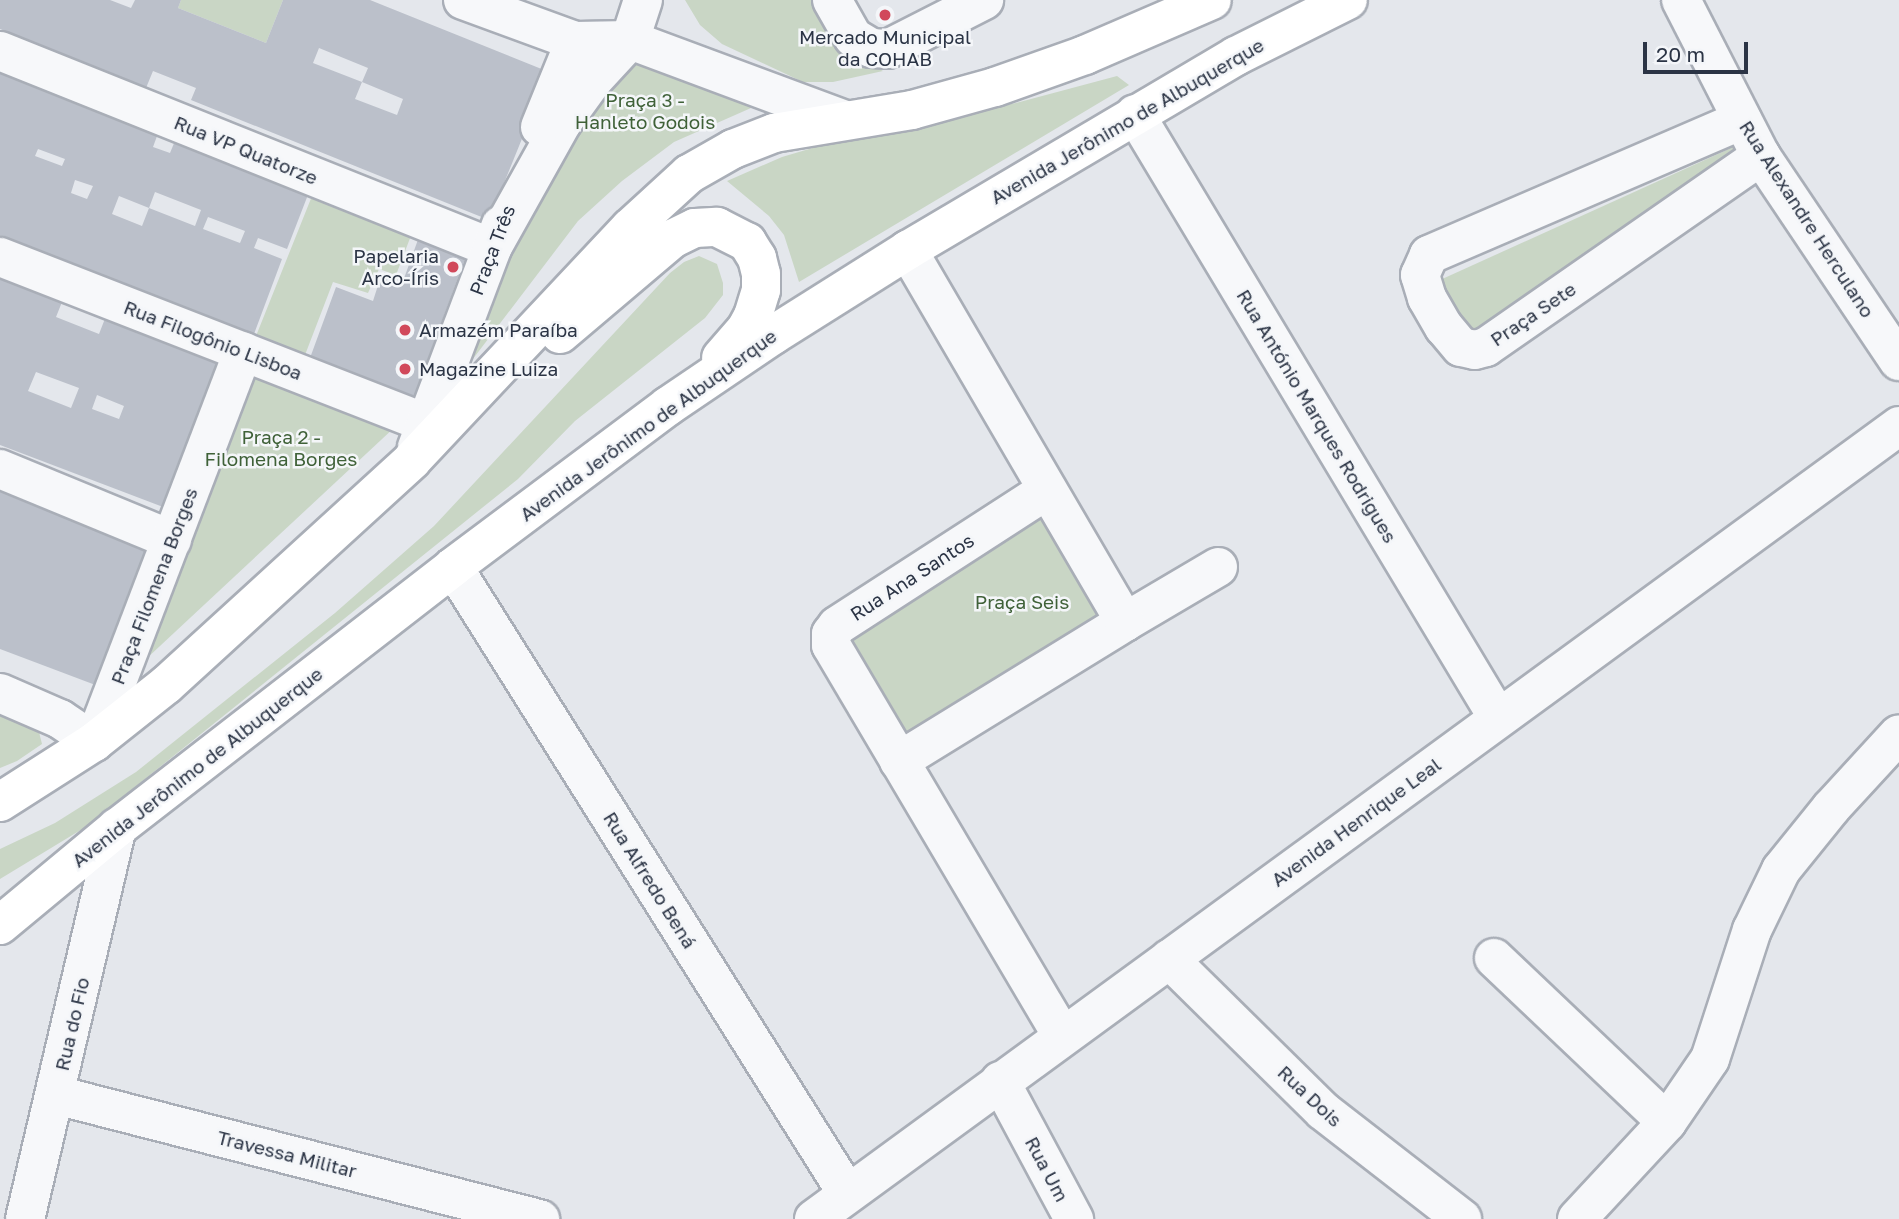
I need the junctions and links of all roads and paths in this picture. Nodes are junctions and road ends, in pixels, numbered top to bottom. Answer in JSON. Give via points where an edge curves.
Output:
{"nodes":[{"id":1,"x":463,"y":0,"type":"edge"},
{"id":2,"x":643,"y":0,"type":"edge"},
{"id":3,"x":832,"y":0,"type":"edge"},
{"id":4,"x":984,"y":0,"type":"edge"},
{"id":5,"x":1212,"y":0,"type":"edge"},
{"id":6,"x":1348,"y":0,"type":"edge"},
{"id":7,"x":1681,"y":0,"type":"edge"},
{"id":8,"x":630,"y":40,"type":"junction"},
{"id":9,"x":575,"y":41,"type":"junction"},
{"id":10,"x":0,"y":51,"type":"edge"},
{"id":11,"x":1135,"y":114,"type":"junction"},
{"id":12,"x":845,"y":120,"type":"junction"},
{"id":13,"x":1742,"y":120,"type":"junction"},
{"id":14,"x":1761,"y":156,"type":"junction"},
{"id":15,"x":492,"y":248,"type":"junction"},
{"id":16,"x":908,"y":250,"type":"junction"},
{"id":17,"x":0,"y":257,"type":"edge"},
{"id":18,"x":243,"y":351,"type":"junction"},
{"id":19,"x":1899,"y":361,"type":"edge"},
{"id":20,"x":668,"y":406,"type":"junction"},
{"id":21,"x":426,"y":423,"type":"junction"},
{"id":22,"x":1899,"y":426,"type":"edge"},
{"id":23,"x":412,"y":460,"type":"junction"},
{"id":24,"x":0,"y":469,"type":"edge"},
{"id":25,"x":1047,"y":491,"type":"junction"},
{"id":26,"x":172,"y":540,"type":"junction"},
{"id":27,"x":1218,"y":566,"type":"dead end"},
{"id":28,"x":453,"y":567,"type":"junction"},
{"id":29,"x":1125,"y":622,"type":"junction"},
{"id":30,"x":0,"y":693,"type":"edge"},
{"id":31,"x":1498,"y":718,"type":"junction"},
{"id":32,"x":1899,"y":734,"type":"edge"},
{"id":33,"x":94,"y":742,"type":"junction"},
{"id":34,"x":899,"y":761,"type":"junction"},
{"id":35,"x":0,"y":802,"type":"edge"},
{"id":36,"x":117,"y":828,"type":"junction"},
{"id":37,"x":9,"y":917,"type":"edge"},
{"id":38,"x":1494,"y":958,"type":"dead end"},
{"id":39,"x":1169,"y":959,"type":"junction"},
{"id":40,"x":1062,"y":1036,"type":"junction"},
{"id":41,"x":1000,"y":1081,"type":"junction"},
{"id":42,"x":57,"y":1095,"type":"junction"},
{"id":43,"x":1667,"y":1122,"type":"junction"},
{"id":44,"x":847,"y":1193,"type":"junction"},
{"id":45,"x":525,"y":1217,"type":"edge"},
{"id":46,"x":25,"y":1219,"type":"edge"},
{"id":47,"x":814,"y":1219,"type":"edge"},
{"id":48,"x":1074,"y":1219,"type":"edge"},
{"id":49,"x":1462,"y":1219,"type":"edge"},
{"id":50,"x":1577,"y":1219,"type":"edge"}],
"edges":[{"from":1,"to":9,"type":"street"},
{"from":2,"to":8,"type":"street"},
{"from":3,"to":4,"type":"street","via":[[853,37],[871,48],[888,49]]},
{"from":5,"to":12,"type":"main road","via":[[995,88],[912,110]]},
{"from":6,"to":11,"type":"main road","name":"Avenida Jerônimo de Albuquerque","via":[[1265,40]]},
{"from":7,"to":13,"type":"street","name":"Rua Alexandre Herculano"},
{"from":8,"to":9,"type":"street"},
{"from":8,"to":12,"type":"street"},
{"from":8,"to":15,"type":"street","via":[[562,123]]},
{"from":9,"to":15,"type":"street","name":"Praça Três"},
{"from":10,"to":15,"type":"street","name":"Rua VP Quatorze"},
{"from":11,"to":16,"type":"main road","name":"Avenida Jerônimo de Albuquerque"},
{"from":11,"to":31,"type":"street","name":"Rua António Marques Rodrigues"},
{"from":12,"to":23,"type":"main road","via":[[754,140],[710,160],[671,187]]},
{"from":13,"to":14,"type":"street","name":"Rua Alexandre Herculano"},
{"from":13,"to":14,"type":"street","name":"Praça Sete","via":[[1429,255],[1419,275],[1427,298],[1461,347],[1486,347]]},
{"from":14,"to":19,"type":"street","name":"Rua Alexandre Herculano"},
{"from":15,"to":21,"type":"street","name":"Praça Três"},
{"from":16,"to":20,"type":"main road","name":"Avenida Jerônimo de Albuquerque"},
{"from":16,"to":25,"type":"street"},
{"from":17,"to":18,"type":"street","name":"Rua Filogônio Lisboa"},
{"from":18,"to":21,"type":"street","name":"Rua Filogônio Lisboa"},
{"from":18,"to":26,"type":"street","name":"Praça Filomena Borges"},
{"from":20,"to":23,"type":"main road","via":[[734,345],[758,303],[761,274],[757,258],[747,242],[729,231],[695,228],[660,248]]},
{"from":20,"to":28,"type":"main road","name":"Avenida Jerônimo de Albuquerque"},
{"from":21,"to":23,"type":"street","name":"Praça Três"},
{"from":22,"to":31,"type":"street","name":"Avenida Henrique Leal"},
{"from":23,"to":33,"type":"main road","via":[[166,685]]},
{"from":24,"to":26,"type":"street"},
{"from":25,"to":29,"type":"street"},
{"from":25,"to":34,"type":"street","name":"Rua Ana Santos","via":[[836,626],[831,634],[831,645]]},
{"from":26,"to":33,"type":"street","name":"Praça Filomena Borges"},
{"from":27,"to":29,"type":"street"},
{"from":28,"to":36,"type":"main road","name":"Avenida Jerônimo de Albuquerque"},
{"from":28,"to":44,"type":"street","name":"Rua Alfredo Bená"},
{"from":29,"to":34,"type":"street"},
{"from":30,"to":33,"type":"street","via":[[60,719]]},
{"from":31,"to":39,"type":"street","name":"Avenida Henrique Leal"},
{"from":32,"to":43,"type":"street","via":[[1781,870],[1752,930],[1710,1059]]},
{"from":33,"to":35,"type":"main road"},
{"from":34,"to":40,"type":"street","name":"Rua Ana Santos"},
{"from":36,"to":37,"type":"main road","name":"Avenida Jerônimo de Albuquerque"},
{"from":36,"to":42,"type":"street","name":"Rua do Fio"},
{"from":38,"to":43,"type":"street"},
{"from":39,"to":40,"type":"street","name":"Avenida Henrique Leal"},
{"from":39,"to":49,"type":"street","name":"Rua Dois","via":[[1323,1111]]},
{"from":40,"to":41,"type":"street","name":"Avenida Henrique Leal"},
{"from":41,"to":44,"type":"street","name":"Avenida Henrique Leal"},
{"from":41,"to":48,"type":"street","name":"Rua Um"},
{"from":42,"to":45,"type":"street","name":"Travessa Militar"},
{"from":42,"to":46,"type":"street","name":"Rua do Fio"},
{"from":43,"to":50,"type":"street"},
{"from":44,"to":47,"type":"street","name":"Avenida Henrique Leal"}]}
